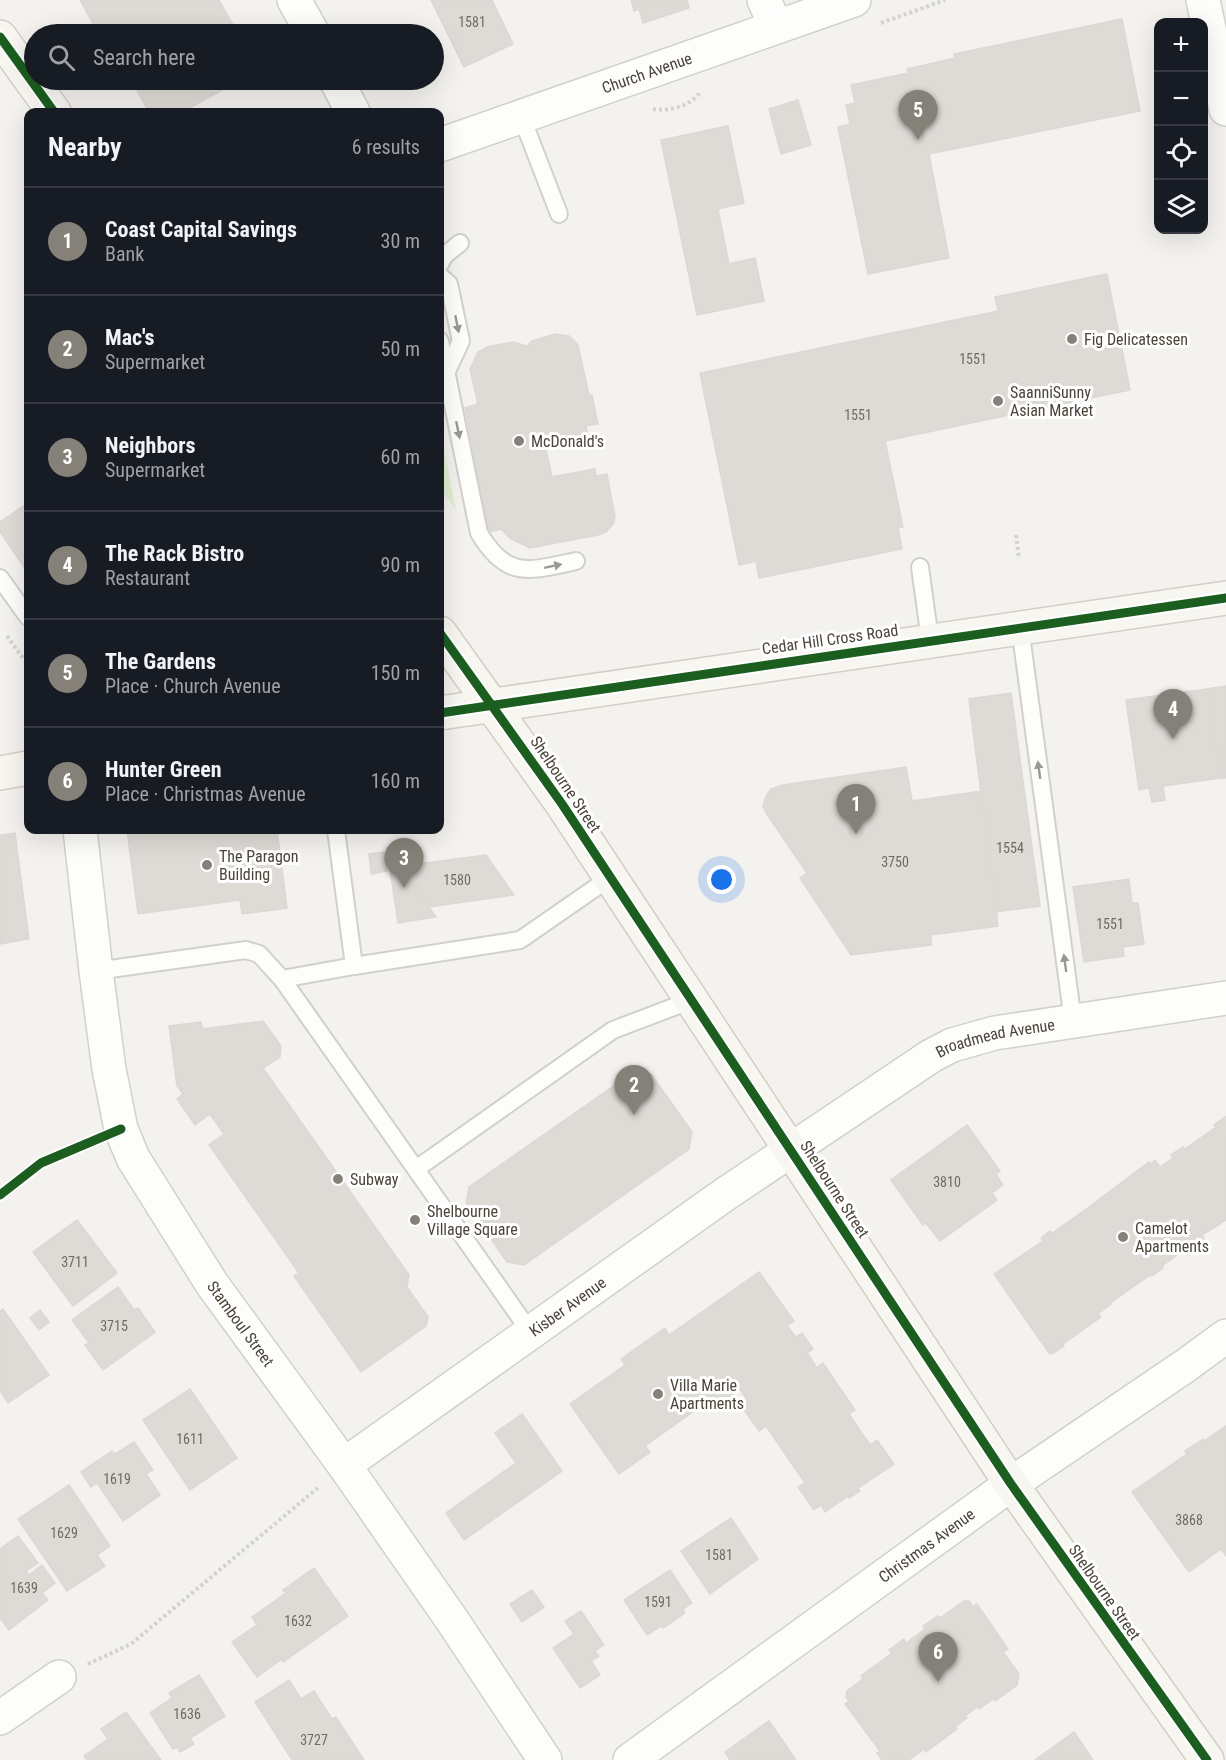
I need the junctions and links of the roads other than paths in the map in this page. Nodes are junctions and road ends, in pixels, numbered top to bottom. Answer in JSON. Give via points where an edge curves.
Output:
{"nodes":[{"id":1,"x":294,"y":0,"type":"edge"},
{"id":2,"x":854,"y":0,"type":"edge"},
{"id":3,"x":1203,"y":0,"type":"edge"},
{"id":4,"x":770,"y":14,"type":"edge"},
{"id":5,"x":307,"y":24,"type":"edge"},
{"id":6,"x":0,"y":36,"type":"edge"},
{"id":7,"x":24,"y":70,"type":"edge"},
{"id":8,"x":38,"y":90,"type":"edge"},
{"id":9,"x":341,"y":90,"type":"edge"},
{"id":10,"x":51,"y":108,"type":"edge"},
{"id":11,"x":351,"y":108,"type":"edge"},
{"id":12,"x":1226,"y":109,"type":"edge"},
{"id":13,"x":522,"y":118,"type":"junction"},
{"id":14,"x":444,"y":144,"type":"edge"},
{"id":15,"x":559,"y":214,"type":"dead end"},
{"id":16,"x":460,"y":243,"type":"dead end"},
{"id":17,"x":444,"y":256,"type":"edge"},
{"id":18,"x":444,"y":280,"type":"edge"},
{"id":19,"x":444,"y":362,"type":"edge"},
{"id":20,"x":446,"y":373,"type":"junction"},
{"id":21,"x":576,"y":561,"type":"dead end"},
{"id":22,"x":920,"y":567,"type":"dead end"},
{"id":23,"x":0,"y":578,"type":"edge"},
{"id":24,"x":1226,"y":598,"type":"edge"},
{"id":25,"x":24,"y":610,"type":"edge"},
{"id":26,"x":1020,"y":627,"type":"junction"},
{"id":27,"x":444,"y":639,"type":"edge"},
{"id":28,"x":930,"y":640,"type":"junction"},
{"id":29,"x":492,"y":705,"type":"junction"},
{"id":30,"x":444,"y":712,"type":"edge"},
{"id":31,"x":24,"y":769,"type":"edge"},
{"id":32,"x":0,"y":773,"type":"edge"},
{"id":33,"x":80,"y":834,"type":"edge"},
{"id":34,"x":337,"y":834,"type":"edge"},
{"id":35,"x":610,"y":876,"type":"junction"},
{"id":36,"x":354,"y":966,"type":"junction"},
{"id":37,"x":96,"y":971,"type":"junction"},
{"id":38,"x":282,"y":978,"type":"junction"},
{"id":39,"x":1226,"y":998,"type":"edge"},
{"id":40,"x":692,"y":1000,"type":"junction"},
{"id":41,"x":1073,"y":1021,"type":"junction"},
{"id":42,"x":792,"y":1149,"type":"junction"},
{"id":43,"x":416,"y":1169,"type":"junction"},
{"id":44,"x":531,"y":1333,"type":"junction"},
{"id":45,"x":1226,"y":1336,"type":"edge"},
{"id":46,"x":344,"y":1465,"type":"junction"},
{"id":47,"x":1011,"y":1484,"type":"junction"},
{"id":48,"x":59,"y":1677,"type":"road end"},
{"id":49,"x":0,"y":1718,"type":"edge"},
{"id":50,"x":545,"y":1760,"type":"edge"},
{"id":51,"x":630,"y":1760,"type":"edge"},
{"id":52,"x":1207,"y":1760,"type":"edge"}],
"edges":[{"from":1,"to":5,"type":"street"},
{"from":2,"to":4,"type":"street","name":"Church Avenue"},
{"from":3,"to":12,"type":"street"},
{"from":4,"to":13,"type":"street","name":"Church Avenue"},
{"from":6,"to":7,"type":"main road"},
{"from":8,"to":10,"type":"main road"},
{"from":9,"to":11,"type":"street"},
{"from":13,"to":14,"type":"street","name":"Church Avenue"},
{"from":13,"to":15,"type":"lane"},
{"from":16,"to":17,"type":"lane"},
{"from":18,"to":20,"type":"lane","one_way":true,"via":[[449,284],[461,341]]},
{"from":19,"to":20,"type":"lane"},
{"from":20,"to":21,"type":"lane","one_way":true,"via":[[479,533],[487,546],[499,560],[530,570]]},
{"from":22,"to":28,"type":"lane"},
{"from":23,"to":25,"type":"lane"},
{"from":24,"to":26,"type":"main road","name":"Cedar Hill Cross Road"},
{"from":26,"to":28,"type":"main road","name":"Cedar Hill Cross Road"},
{"from":41,"to":26,"type":"lane","one_way":true},
{"from":27,"to":29,"type":"main road","name":"Shelbourne Street"},
{"from":28,"to":29,"type":"main road","name":"Cedar Hill Cross Road"},
{"from":29,"to":30,"type":"main road","name":"Cedar Hill Cross Road"},
{"from":29,"to":35,"type":"main road","name":"Shelbourne Street"},
{"from":31,"to":32,"type":"main road"},
{"from":33,"to":37,"type":"street","name":"Stamboul Street"},
{"from":34,"to":36,"type":"lane"},
{"from":35,"to":36,"type":"lane","via":[[520,940]]},
{"from":35,"to":40,"type":"main road","name":"Shelbourne Street"},
{"from":36,"to":38,"type":"lane"},
{"from":37,"to":38,"type":"lane","via":[[246,950],[259,954]]},
{"from":37,"to":46,"type":"street","name":"Stamboul Street","via":[[111,1079],[121,1129],[133,1158],[212,1284]]},
{"from":38,"to":43,"type":"lane"},
{"from":39,"to":41,"type":"street","name":"Broadmead Avenue"},
{"from":40,"to":42,"type":"main road","name":"Shelbourne Street"},
{"from":40,"to":43,"type":"lane","via":[[613,1030]]},
{"from":41,"to":42,"type":"street","name":"Broadmead Avenue","via":[[995,1033],[952,1045]]},
{"from":42,"to":44,"type":"street","name":"Kisber Avenue"},
{"from":42,"to":47,"type":"main road","name":"Shelbourne Street"},
{"from":43,"to":44,"type":"lane"},
{"from":44,"to":46,"type":"street","name":"Kisber Avenue"},
{"from":45,"to":47,"type":"street","name":"Christmas Avenue"},
{"from":46,"to":50,"type":"street","name":"Stamboul Street"},
{"from":47,"to":51,"type":"street","name":"Christmas Avenue"},
{"from":47,"to":52,"type":"main road","name":"Shelbourne Street"},
{"from":48,"to":49,"type":"street"}]}
